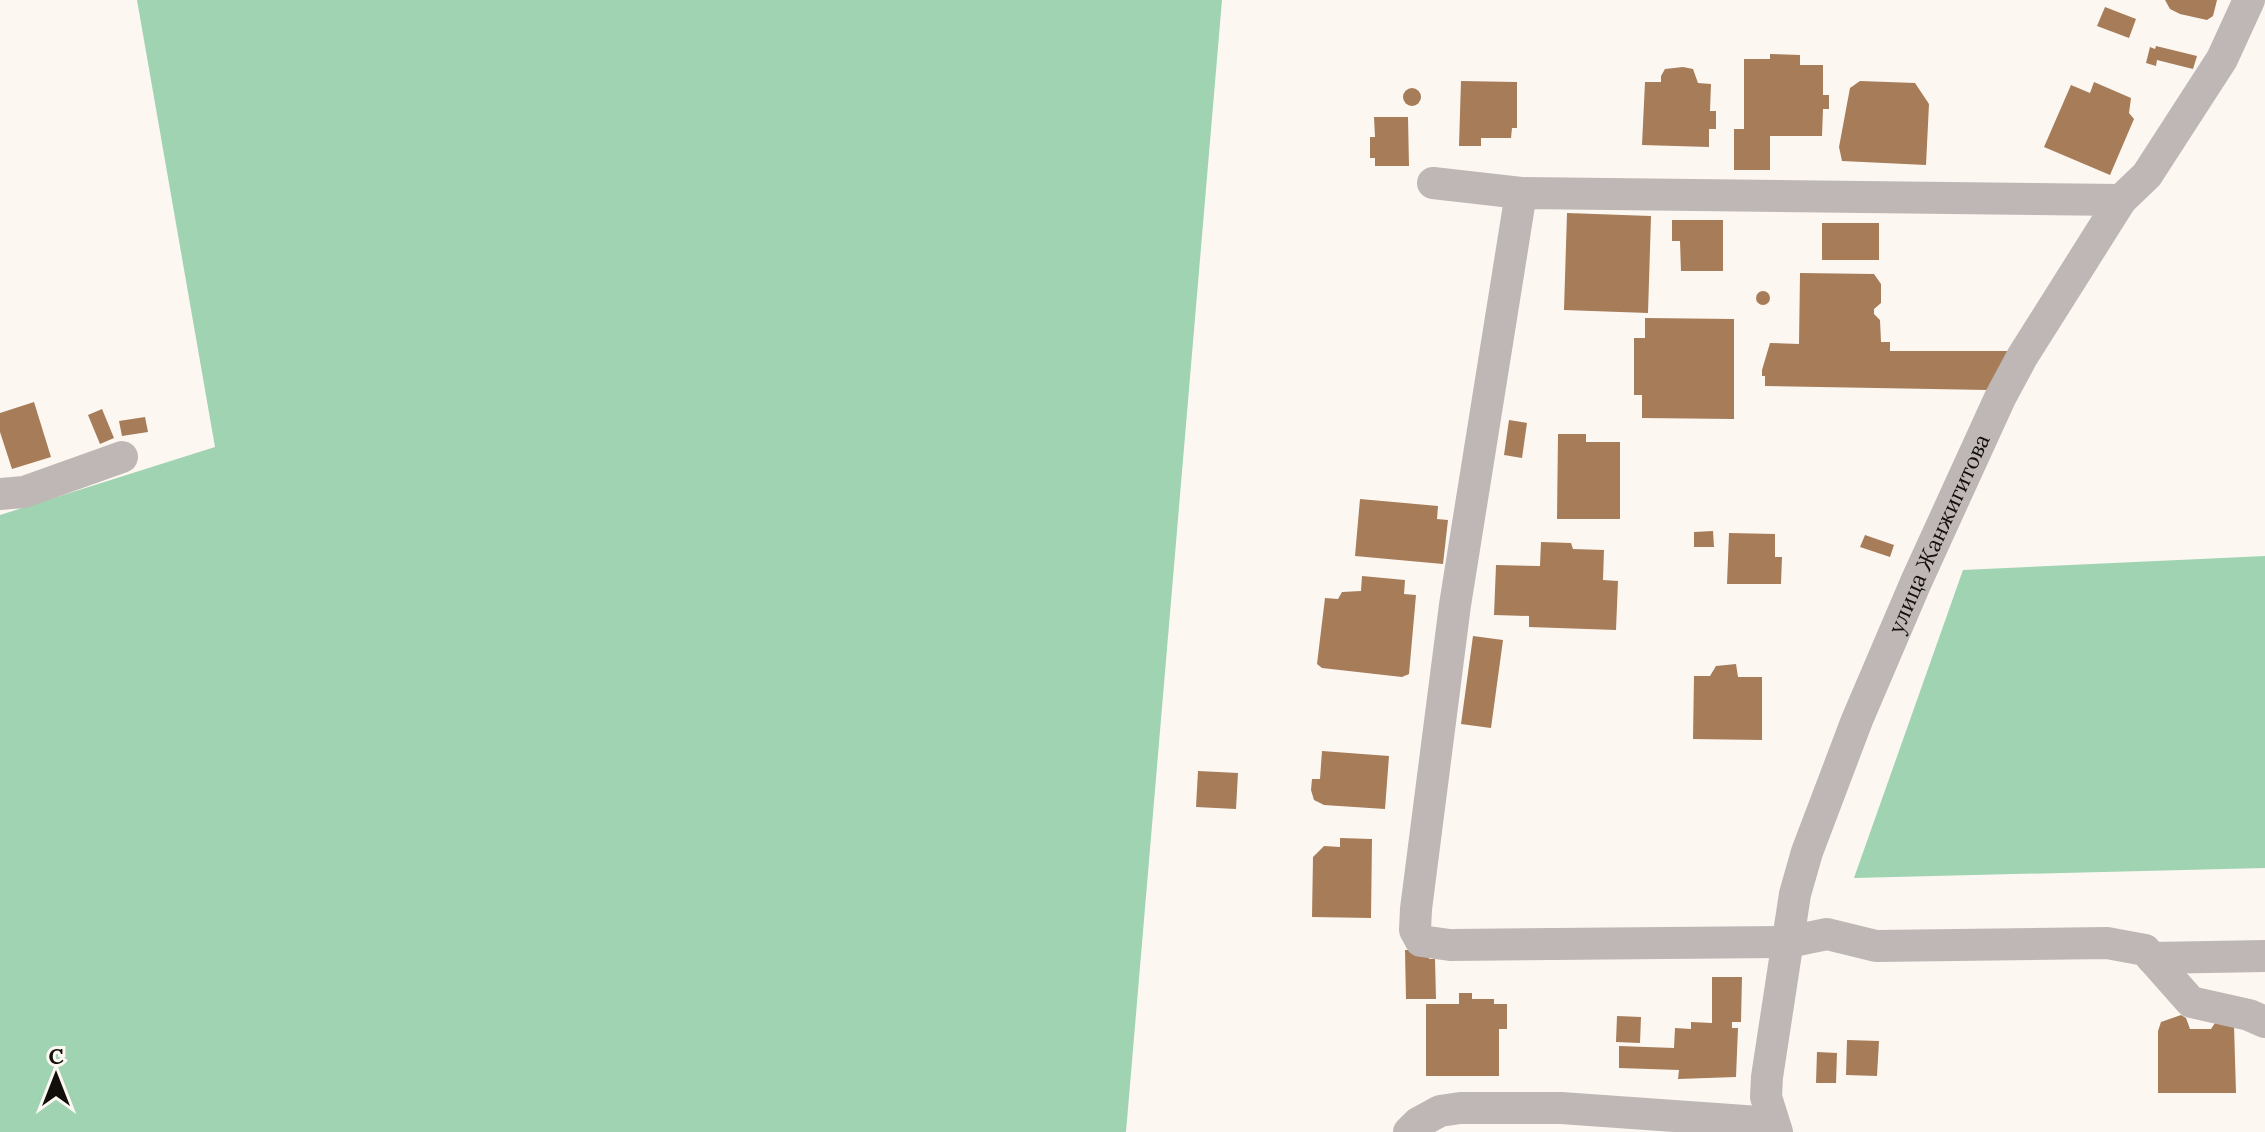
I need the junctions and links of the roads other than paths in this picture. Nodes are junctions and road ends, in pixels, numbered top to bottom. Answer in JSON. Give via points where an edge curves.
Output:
{"nodes":[{"id":1,"x":2249,"y":0,"type":"edge"},
{"id":2,"x":1433,"y":183,"type":"dead end"},
{"id":3,"x":1521,"y":193,"type":"junction"},
{"id":4,"x":2121,"y":200,"type":"junction"},
{"id":5,"x":122,"y":457,"type":"dead end"},
{"id":6,"x":0,"y":494,"type":"edge"},
{"id":7,"x":1788,"y":942,"type":"junction"},
{"id":8,"x":2265,"y":956,"type":"edge"},
{"id":9,"x":2152,"y":958,"type":"junction"},
{"id":10,"x":2265,"y":1022,"type":"edge"},
{"id":11,"x":1775,"y":1128,"type":"edge"},
{"id":12,"x":1409,"y":1132,"type":"edge"}],
"edges":[{"from":1,"to":4,"type":"street","name":"улица Жанжигитова","via":[[2222,59],[2147,175]]},
{"from":2,"to":3,"type":"street"},
{"from":3,"to":4,"type":"street"},
{"from":3,"to":7,"type":"street","via":[[1455,605],[1415,930],[1421,941],[1450,945]]},
{"from":4,"to":7,"type":"street","name":"улица Жанжигитова","via":[[2022,357],[1916,582],[1812,838]]},
{"from":5,"to":6,"type":"street","via":[[24,492]]},
{"from":7,"to":9,"type":"street","via":[[1827,934],[1876,946],[2107,943],[2145,950]]},
{"from":7,"to":11,"type":"street","name":"улица Жанжигитова","via":[[1767,1077],[1766,1097]]},
{"from":8,"to":9,"type":"street"},
{"from":9,"to":10,"type":"street","via":[[2191,1002]]},
{"from":11,"to":12,"type":"street","via":[[1561,1108],[1460,1108],[1440,1111]]}]}
